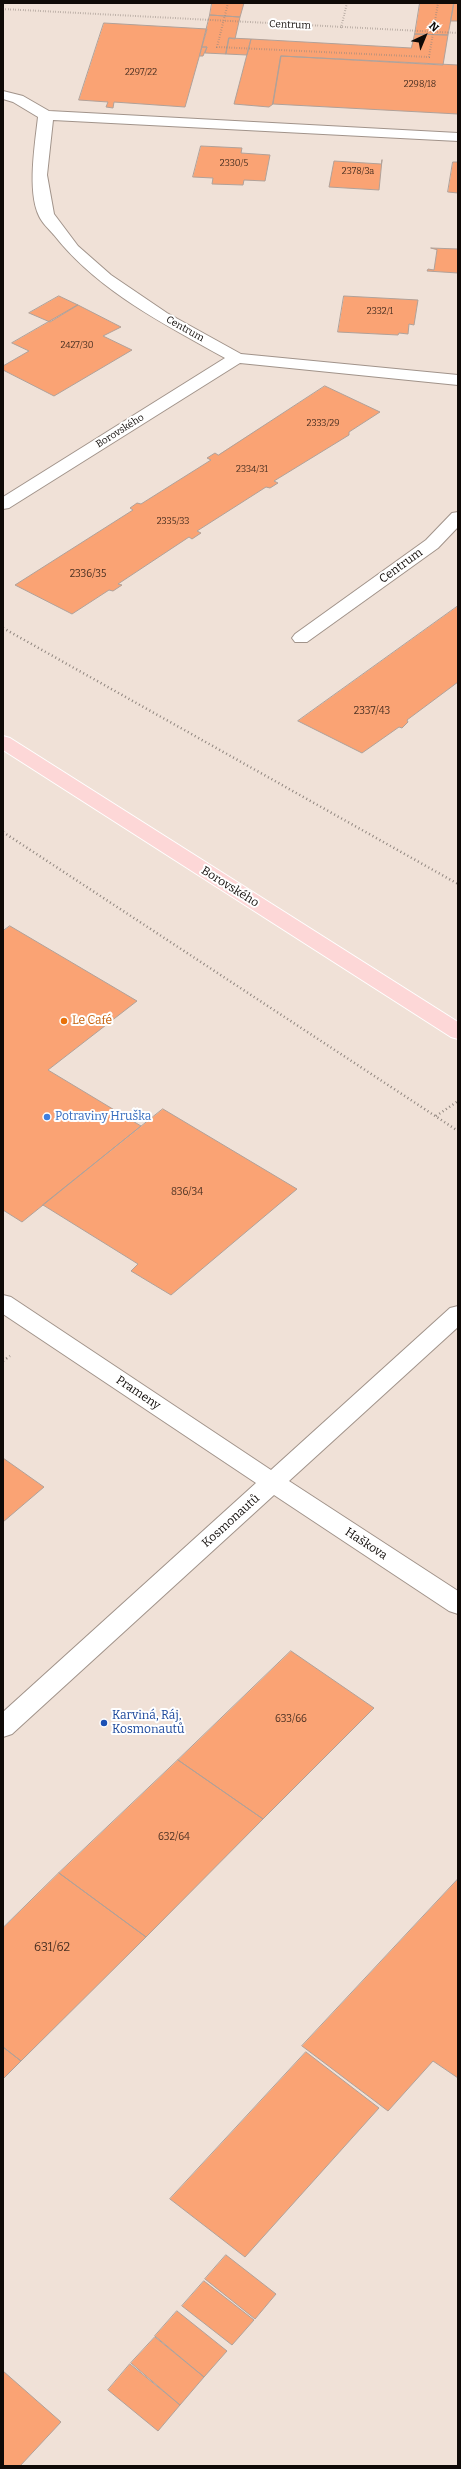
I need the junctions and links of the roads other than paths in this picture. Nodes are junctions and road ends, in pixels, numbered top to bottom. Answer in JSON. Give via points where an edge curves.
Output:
{"nodes":[{"id":1,"x":3,"y":95,"type":"edge"},
{"id":2,"x":46,"y":116,"type":"junction"},
{"id":3,"x":458,"y":137,"type":"edge"},
{"id":4,"x":237,"y":358,"type":"junction"},
{"id":5,"x":458,"y":380,"type":"edge"},
{"id":6,"x":3,"y":504,"type":"edge"},
{"id":7,"x":458,"y":517,"type":"edge"},
{"id":8,"x":301,"y":638,"type":"dead end"},
{"id":9,"x":3,"y":742,"type":"edge"},
{"id":10,"x":458,"y":1032,"type":"edge"},
{"id":11,"x":3,"y":1303,"type":"edge"},
{"id":12,"x":458,"y":1314,"type":"edge"},
{"id":13,"x":273,"y":1484,"type":"junction"},
{"id":14,"x":458,"y":1604,"type":"edge"},
{"id":15,"x":3,"y":1726,"type":"edge"}],
"edges":[{"from":1,"to":2,"type":"street","via":[[18,99]]},
{"from":2,"to":3,"type":"street"},
{"from":2,"to":4,"type":"street","name":"Centrum","via":[[39,175],[46,215],[73,249],[105,278],[161,316]]},
{"from":4,"to":5,"type":"street","name":"Centrum"},
{"from":4,"to":6,"type":"street","name":"Borovského"},
{"from":7,"to":8,"type":"street","name":"Centrum","via":[[432,544]]},
{"from":9,"to":10,"type":"main road","name":"Borovského"},
{"from":11,"to":13,"type":"street","name":"Prameny"},
{"from":12,"to":13,"type":"street","name":"Kosmonautů"},
{"from":13,"to":14,"type":"street","name":"Haškova"},
{"from":13,"to":15,"type":"street","name":"Kosmonautů"}]}
